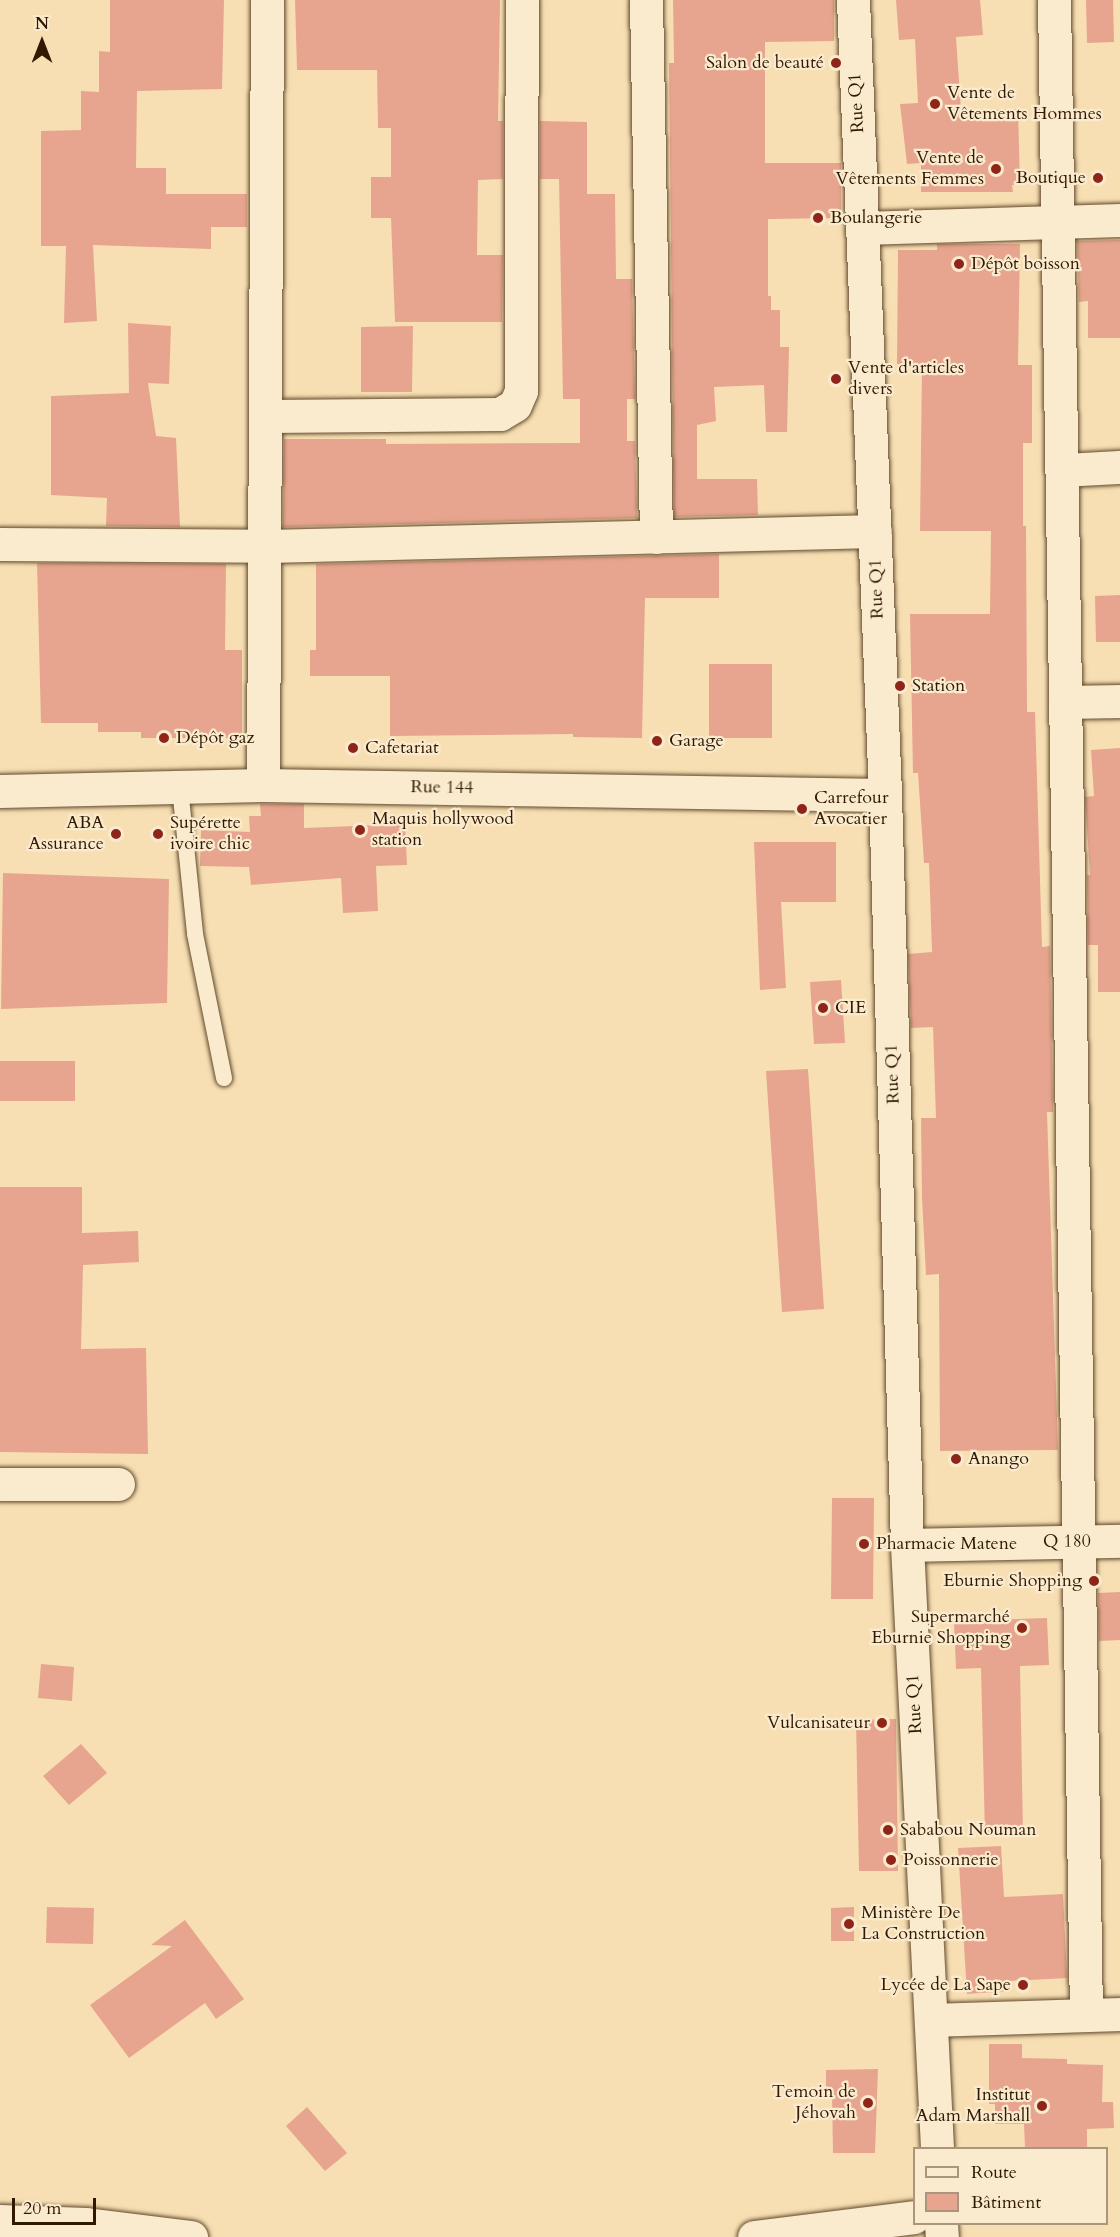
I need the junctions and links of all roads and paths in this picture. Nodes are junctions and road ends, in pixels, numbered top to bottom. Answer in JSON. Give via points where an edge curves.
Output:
{"nodes":[{"id":1,"x":267,"y":0,"type":"edge"},
{"id":2,"x":522,"y":0,"type":"edge"},
{"id":3,"x":646,"y":0,"type":"edge"},
{"id":4,"x":853,"y":0,"type":"edge"},
{"id":5,"x":1054,"y":0,"type":"edge"},
{"id":6,"x":1120,"y":220,"type":"edge"},
{"id":7,"x":1058,"y":222,"type":"junction"},
{"id":8,"x":863,"y":228,"type":"junction"},
{"id":9,"x":268,"y":416,"type":"junction"},
{"id":10,"x":1120,"y":467,"type":"edge"},
{"id":11,"x":1064,"y":470,"type":"junction"},
{"id":12,"x":874,"y":531,"type":"junction"},
{"id":13,"x":656,"y":537,"type":"junction"},
{"id":14,"x":0,"y":544,"type":"edge"},
{"id":15,"x":267,"y":546,"type":"junction"},
{"id":16,"x":1120,"y":701,"type":"edge"},
{"id":17,"x":1067,"y":702,"type":"junction"},
{"id":18,"x":263,"y":785,"type":"junction"},
{"id":19,"x":180,"y":788,"type":"junction"},
{"id":20,"x":0,"y":791,"type":"edge"},
{"id":21,"x":885,"y":795,"type":"junction"},
{"id":22,"x":224,"y":1078,"type":"dead end"},
{"id":23,"x":0,"y":1484,"type":"edge"},
{"id":24,"x":118,"y":1484,"type":"dead end"},
{"id":25,"x":1120,"y":1541,"type":"edge"},
{"id":26,"x":1079,"y":1542,"type":"junction"},
{"id":27,"x":907,"y":1545,"type":"junction"},
{"id":28,"x":1120,"y":2014,"type":"edge"},
{"id":29,"x":1086,"y":2015,"type":"junction"},
{"id":30,"x":931,"y":2020,"type":"junction"},
{"id":31,"x":938,"y":2147,"type":"edge"},
{"id":32,"x":913,"y":2217,"type":"edge"},
{"id":33,"x":0,"y":2221,"type":"edge"},
{"id":34,"x":191,"y":2237,"type":"edge"},
{"id":35,"x":754,"y":2237,"type":"edge"}],
"edges":[{"from":1,"to":9,"type":"street"},
{"from":2,"to":9,"type":"street","via":[[521,391],[515,405],[500,414]]},
{"from":3,"to":13,"type":"street"},
{"from":4,"to":8,"type":"street","name":"Rue Q1"},
{"from":5,"to":7,"type":"street"},
{"from":6,"to":7,"type":"street"},
{"from":7,"to":8,"type":"street"},
{"from":7,"to":11,"type":"street"},
{"from":8,"to":12,"type":"street","name":"Rue Q1"},
{"from":9,"to":15,"type":"street"},
{"from":10,"to":11,"type":"street"},
{"from":11,"to":17,"type":"street"},
{"from":12,"to":13,"type":"street"},
{"from":12,"to":21,"type":"street","name":"Rue Q1"},
{"from":13,"to":15,"type":"street"},
{"from":14,"to":15,"type":"street"},
{"from":15,"to":18,"type":"street"},
{"from":16,"to":17,"type":"street"},
{"from":17,"to":26,"type":"street"},
{"from":18,"to":19,"type":"street","name":"Rue 144"},
{"from":18,"to":21,"type":"street","name":"Rue 144"},
{"from":19,"to":20,"type":"street","name":"Rue 144"},
{"from":19,"to":22,"type":"lane","via":[[195,934]]},
{"from":21,"to":27,"type":"street","name":"Rue Q1"},
{"from":23,"to":24,"type":"street"},
{"from":25,"to":26,"type":"street","name":"Q 180"},
{"from":26,"to":27,"type":"street","name":"Q 180"},
{"from":26,"to":29,"type":"street"},
{"from":27,"to":30,"type":"street","name":"Rue Q1"},
{"from":28,"to":29,"type":"street"},
{"from":29,"to":30,"type":"street"},
{"from":30,"to":31,"type":"street","name":"Rue Q1"},
{"from":32,"to":35,"type":"street"},
{"from":33,"to":34,"type":"street","via":[[86,2224]]}]}
